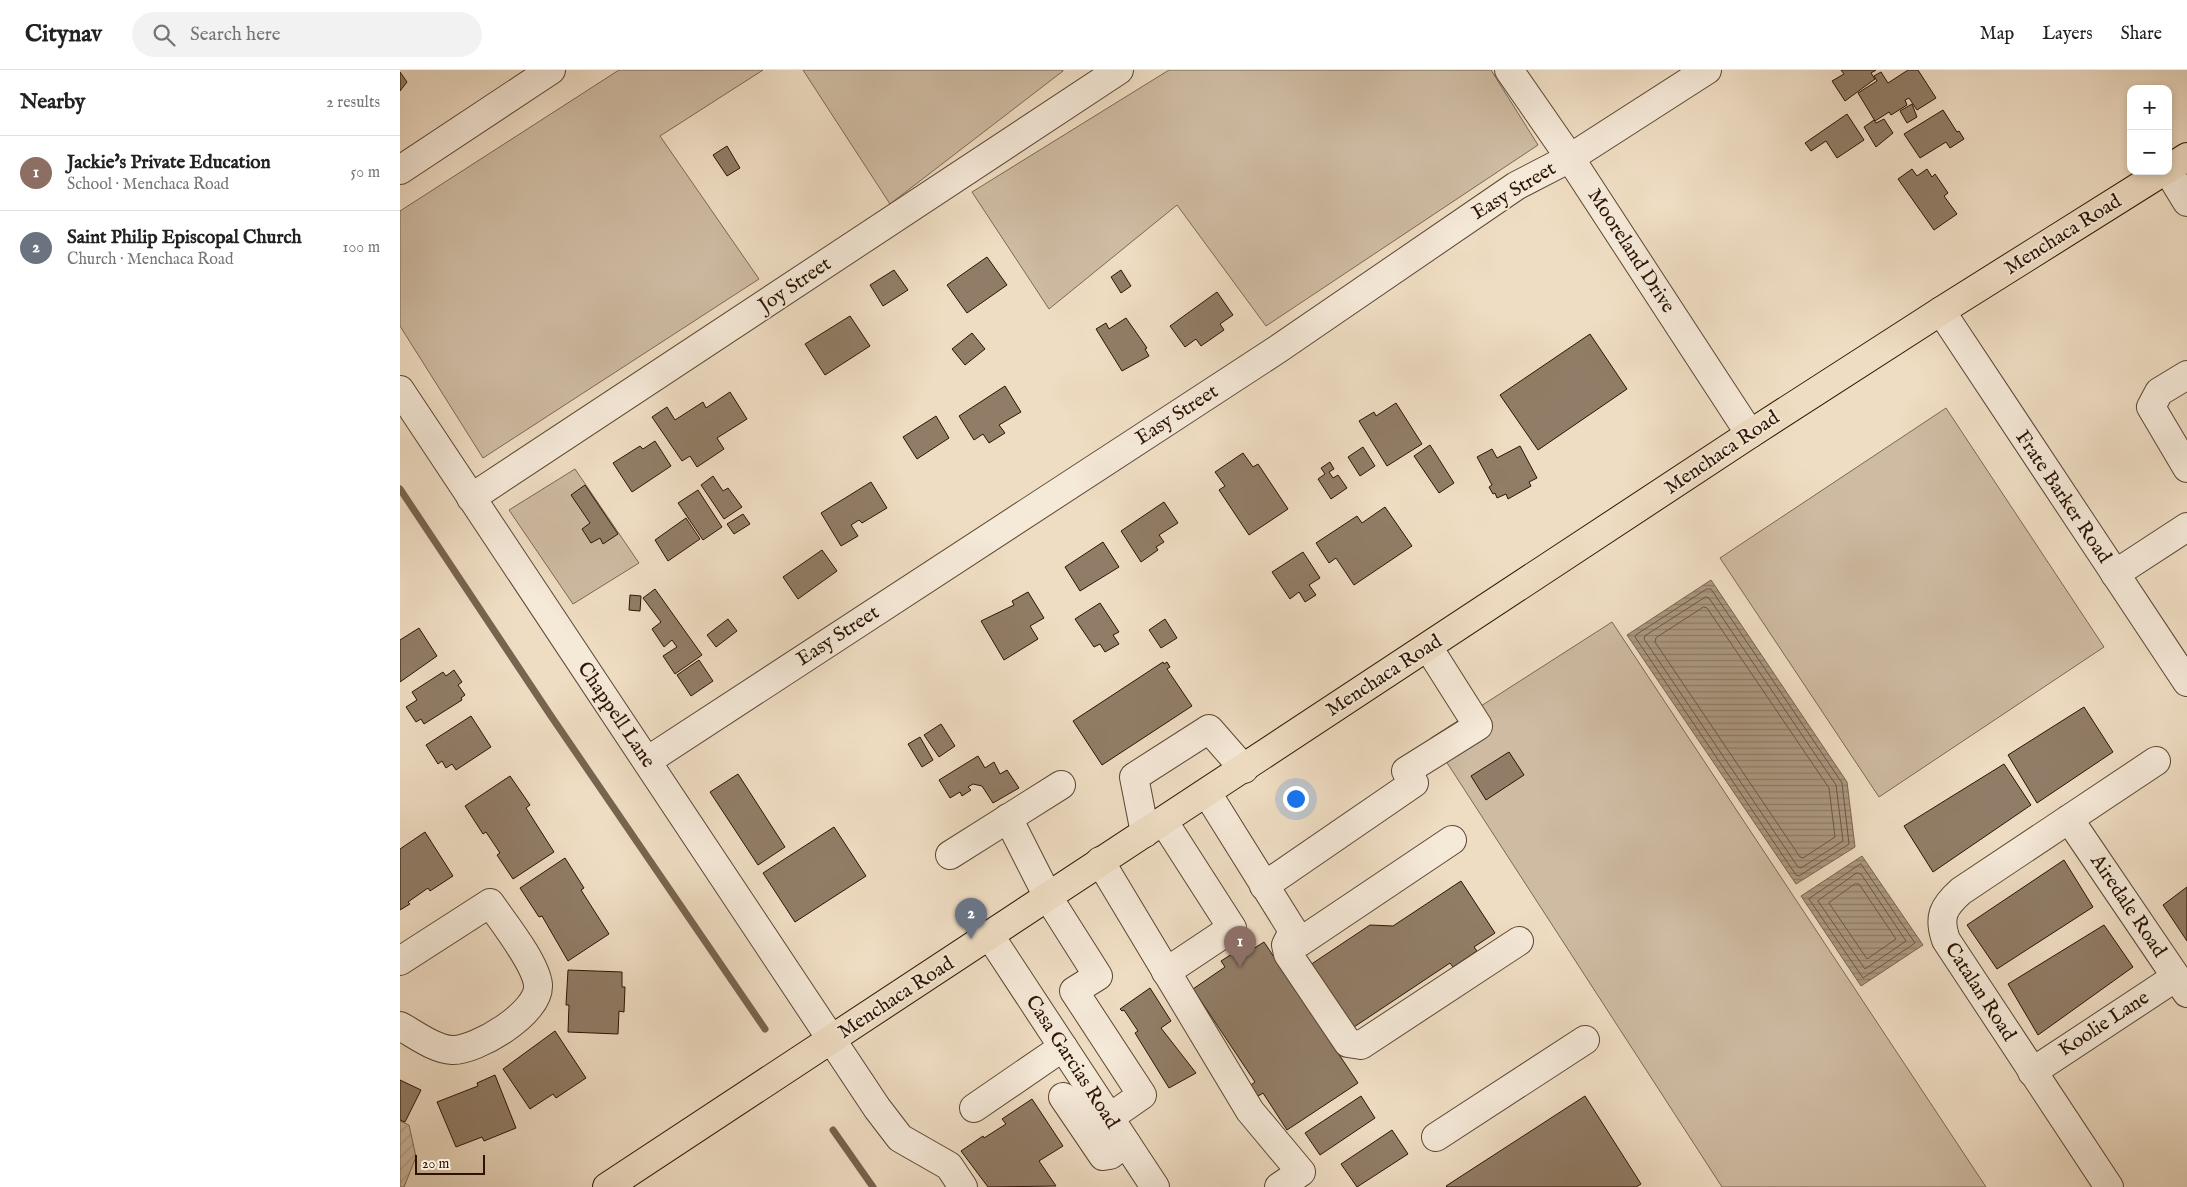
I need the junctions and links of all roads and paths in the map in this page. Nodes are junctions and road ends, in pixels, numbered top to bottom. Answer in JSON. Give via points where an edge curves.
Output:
{"nodes":[{"id":1,"x":551,"y":70,"type":"edge"},
{"id":2,"x":1120,"y":70,"type":"edge"},
{"id":3,"x":1509,"y":70,"type":"edge"},
{"id":4,"x":1706,"y":70,"type":"edge"},
{"id":5,"x":2187,"y":157,"type":"edge"},
{"id":6,"x":1570,"y":158,"type":"junction"},
{"id":7,"x":2172,"y":167,"type":"edge"},
{"id":8,"x":400,"y":170,"type":"edge"},
{"id":9,"x":2159,"y":175,"type":"edge"},
{"id":10,"x":2170,"y":175,"type":"edge"},
{"id":11,"x":2187,"y":202,"type":"edge"},
{"id":12,"x":1941,"y":311,"type":"junction"},
{"id":13,"x":2187,"y":375,"type":"edge"},
{"id":14,"x":400,"y":390,"type":"edge"},
{"id":15,"x":1750,"y":434,"type":"junction"},
{"id":16,"x":2187,"y":468,"type":"edge"},
{"id":17,"x":471,"y":498,"type":"junction"},
{"id":18,"x":2187,"y":527,"type":"edge"},
{"id":19,"x":2115,"y":574,"type":"junction"},
{"id":20,"x":1428,"y":647,"type":"junction"},
{"id":21,"x":2187,"y":682,"type":"edge"},
{"id":22,"x":647,"y":760,"type":"junction"},
{"id":23,"x":2156,"y":761,"type":"dead end"},
{"id":24,"x":1244,"y":769,"type":"junction"},
{"id":25,"x":1061,"y":785,"type":"dead end"},
{"id":26,"x":1206,"y":793,"type":"junction"},
{"id":27,"x":1008,"y":818,"type":"junction"},
{"id":28,"x":2069,"y":819,"type":"junction"},
{"id":29,"x":1154,"y":828,"type":"junction"},
{"id":30,"x":1452,"y":840,"type":"dead end"},
{"id":31,"x":950,"y":855,"type":"dead end"},
{"id":32,"x":1100,"y":861,"type":"junction"},
{"id":33,"x":1264,"y":886,"type":"junction"},
{"id":34,"x":1048,"y":897,"type":"junction"},
{"id":35,"x":1293,"y":931,"type":"junction"},
{"id":36,"x":990,"y":936,"type":"junction"},
{"id":37,"x":1519,"y":942,"type":"dead end"},
{"id":38,"x":400,"y":961,"type":"edge"},
{"id":39,"x":1166,"y":972,"type":"junction"},
{"id":40,"x":2181,"y":985,"type":"edge"},
{"id":41,"x":1074,"y":991,"type":"junction"},
{"id":42,"x":1040,"y":1013,"type":"junction"},
{"id":43,"x":400,"y":1026,"type":"edge"},
{"id":44,"x":833,"y":1040,"type":"junction"},
{"id":45,"x":1585,"y":1040,"type":"dead end"},
{"id":46,"x":1063,"y":1047,"type":"junction"},
{"id":47,"x":2032,"y":1072,"type":"junction"},
{"id":48,"x":1063,"y":1097,"type":"dead end"},
{"id":49,"x":974,"y":1108,"type":"dead end"},
{"id":50,"x":1109,"y":1118,"type":"junction"},
{"id":51,"x":1436,"y":1137,"type":"dead end"},
{"id":52,"x":1126,"y":1143,"type":"junction"},
{"id":53,"x":607,"y":1187,"type":"edge"},
{"id":54,"x":963,"y":1187,"type":"edge"},
{"id":55,"x":1154,"y":1187,"type":"edge"},
{"id":56,"x":1279,"y":1187,"type":"edge"},
{"id":57,"x":2109,"y":1187,"type":"edge"}],
"edges":[{"from":1,"to":8,"type":"street"},
{"from":2,"to":17,"type":"street","name":"Joy Street"},
{"from":3,"to":6,"type":"street","name":"Mooreland Drive"},
{"from":4,"to":6,"type":"street","name":"Easy Street"},
{"from":5,"to":7,"type":"main road","name":"Menchaca Road"},
{"from":6,"to":15,"type":"street","name":"Mooreland Drive"},
{"from":6,"to":22,"type":"street","name":"Easy Street","via":[[1516,186],[1270,354]]},
{"from":9,"to":12,"type":"main road","name":"Menchaca Road"},
{"from":10,"to":11,"type":"street"},
{"from":12,"to":15,"type":"main road","name":"Menchaca Road"},
{"from":12,"to":19,"type":"street","name":"Frate Barker Road"},
{"from":13,"to":16,"type":"street","via":[[2159,392],[2151,406]]},
{"from":14,"to":17,"type":"street","name":"Chappell Lane"},
{"from":15,"to":20,"type":"main road","name":"Menchaca Road"},
{"from":17,"to":22,"type":"street","name":"Chappell Lane"},
{"from":18,"to":19,"type":"street"},
{"from":19,"to":21,"type":"street","name":"Frate Barker Road"},
{"from":20,"to":24,"type":"main road","name":"Menchaca Road"},
{"from":20,"to":33,"type":"street","via":[[1478,726]]},
{"from":22,"to":44,"type":"street","name":"Chappell Lane"},
{"from":23,"to":28,"type":"street","name":"Catalan Road"},
{"from":24,"to":26,"type":"main road","name":"Menchaca Road"},
{"from":24,"to":29,"type":"street","via":[[1209,729],[1134,777]]},
{"from":25,"to":27,"type":"street"},
{"from":26,"to":29,"type":"main road","name":"Menchaca Road"},
{"from":26,"to":33,"type":"street"},
{"from":27,"to":31,"type":"street"},
{"from":27,"to":34,"type":"street"},
{"from":28,"to":40,"type":"street","name":"Airedale Road"},
{"from":28,"to":47,"type":"street","name":"Catalan Road","via":[[1961,891],[1945,908],[1942,918],[1946,940]]},
{"from":29,"to":32,"type":"main road","name":"Menchaca Road"},
{"from":29,"to":39,"type":"street","via":[[1232,928]]},
{"from":30,"to":35,"type":"street","via":[[1300,942]]},
{"from":32,"to":34,"type":"main road","name":"Menchaca Road"},
{"from":32,"to":39,"type":"street"},
{"from":33,"to":35,"type":"street"},
{"from":34,"to":36,"type":"main road","name":"Menchaca Road"},
{"from":34,"to":41,"type":"street","via":[[1098,976]]},
{"from":35,"to":37,"type":"street","via":[[1286,946],[1288,954],[1348,1043],[1361,1045]]},
{"from":36,"to":42,"type":"street","name":"Casa Garcias Road"},
{"from":36,"to":44,"type":"main road","name":"Menchaca Road"},
{"from":38,"to":43,"type":"street","via":[[490,903],[529,962],[538,986],[536,999],[520,1017],[463,1050],[449,1050]]},
{"from":39,"to":56,"type":"street","via":[[1250,1111],[1301,1172]]},
{"from":40,"to":47,"type":"street","name":"Koolie Lane"},
{"from":41,"to":42,"type":"street"},
{"from":41,"to":50,"type":"street","via":[[1142,1095]]},
{"from":42,"to":46,"type":"street","name":"Casa Garcias Road"},
{"from":44,"to":53,"type":"main road","name":"Menchaca Road"},
{"from":44,"to":54,"type":"street","name":"Chappell Lane","via":[[900,1138],[949,1166]]},
{"from":45,"to":51,"type":"street"},
{"from":46,"to":49,"type":"street"},
{"from":46,"to":50,"type":"street","name":"Casa Garcias Road"},
{"from":47,"to":57,"type":"street","name":"Catalan Road"},
{"from":48,"to":52,"type":"street","via":[[1103,1156],[1110,1155]]},
{"from":50,"to":52,"type":"street","name":"Casa Garcias Road"},
{"from":52,"to":55,"type":"street","name":"Casa Garcias Road"}]}
